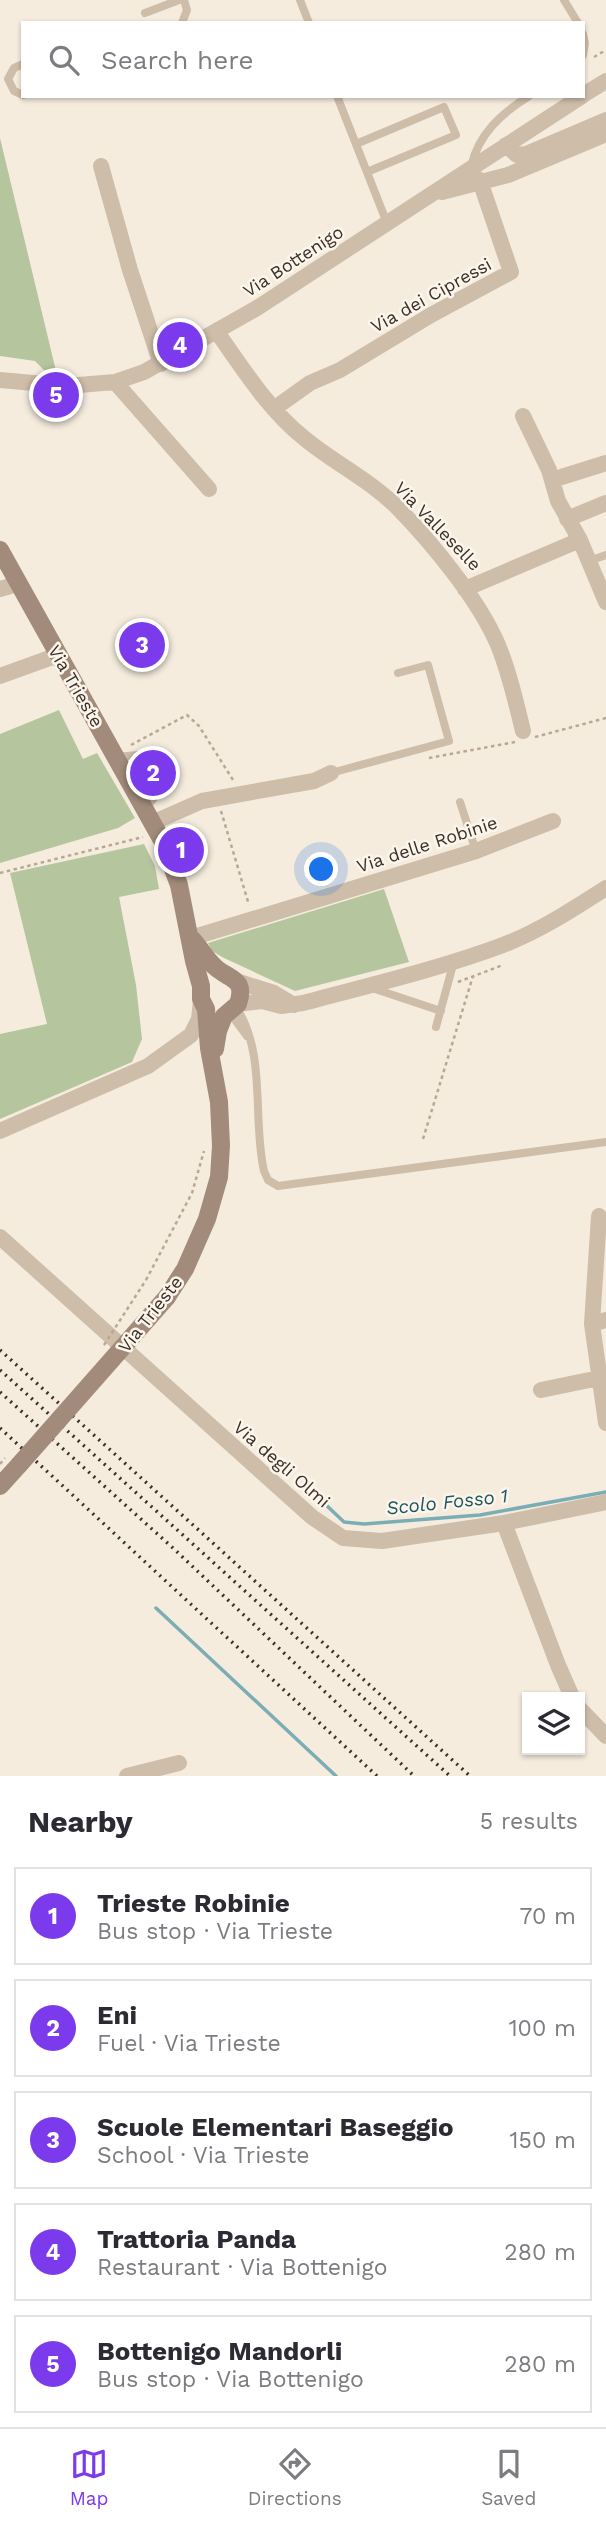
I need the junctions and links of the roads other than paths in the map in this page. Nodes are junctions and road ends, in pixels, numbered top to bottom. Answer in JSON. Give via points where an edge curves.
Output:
{"nodes":[{"id":1,"x":181,"y":0,"type":"edge"},
{"id":2,"x":300,"y":0,"type":"edge"},
{"id":3,"x":564,"y":0,"type":"edge"},
{"id":4,"x":145,"y":13,"type":"dead end"},
{"id":5,"x":183,"y":21,"type":"edge"},
{"id":6,"x":308,"y":21,"type":"edge"},
{"id":7,"x":577,"y":21,"type":"edge"},
{"id":8,"x":21,"y":65,"type":"edge"},
{"id":9,"x":606,"y":81,"type":"edge"},
{"id":10,"x":21,"y":94,"type":"edge"},
{"id":11,"x":585,"y":94,"type":"edge"},
{"id":12,"x":338,"y":98,"type":"edge"},
{"id":13,"x":526,"y":98,"type":"edge"},
{"id":14,"x":579,"y":98,"type":"edge"},
{"id":15,"x":606,"y":120,"type":"edge"},
{"id":16,"x":606,"y":134,"type":"edge"},
{"id":17,"x":356,"y":144,"type":"junction"},
{"id":18,"x":506,"y":145,"type":"junction"},
{"id":19,"x":101,"y":166,"type":"dead end"},
{"id":20,"x":470,"y":169,"type":"junction"},
{"id":21,"x":367,"y":172,"type":"junction"},
{"id":22,"x":481,"y":184,"type":"junction"},
{"id":23,"x":429,"y":195,"type":"junction"},
{"id":24,"x":387,"y":223,"type":"junction"},
{"id":25,"x":217,"y":332,"type":"junction"},
{"id":26,"x":161,"y":364,"type":"junction"},
{"id":27,"x":0,"y":380,"type":"edge"},
{"id":28,"x":115,"y":382,"type":"junction"},
{"id":29,"x":275,"y":408,"type":"junction"},
{"id":30,"x":523,"y":416,"type":"dead end"},
{"id":31,"x":606,"y":463,"type":"edge"},
{"id":32,"x":552,"y":480,"type":"junction"},
{"id":33,"x":209,"y":489,"type":"dead end"},
{"id":34,"x":606,"y":503,"type":"edge"},
{"id":35,"x":567,"y":519,"type":"junction"},
{"id":36,"x":580,"y":540,"type":"junction"},
{"id":37,"x":0,"y":550,"type":"edge"},
{"id":38,"x":606,"y":555,"type":"edge"},
{"id":39,"x":589,"y":561,"type":"junction"},
{"id":40,"x":9,"y":586,"type":"edge"},
{"id":41,"x":465,"y":589,"type":"junction"},
{"id":42,"x":606,"y":602,"type":"edge"},
{"id":43,"x":58,"y":655,"type":"junction"},
{"id":44,"x":398,"y":673,"type":"dead end"},
{"id":45,"x":0,"y":676,"type":"edge"},
{"id":46,"x":523,"y":731,"type":"dead end"},
{"id":47,"x":121,"y":753,"type":"junction"},
{"id":48,"x":331,"y":773,"type":"joint"},
{"id":49,"x":460,"y":802,"type":"dead end"},
{"id":50,"x":553,"y":821,"type":"dead end"},
{"id":51,"x":147,"y":823,"type":"junction"},
{"id":52,"x":476,"y":851,"type":"junction"},
{"id":53,"x":606,"y":888,"type":"edge"},
{"id":54,"x":191,"y":938,"type":"junction"},
{"id":55,"x":454,"y":961,"type":"junction"},
{"id":56,"x":229,"y":977,"type":"junction"},
{"id":57,"x":366,"y":986,"type":"junction"},
{"id":58,"x":203,"y":998,"type":"junction"},
{"id":59,"x":294,"y":1004,"type":"junction"},
{"id":60,"x":233,"y":1009,"type":"junction"},
{"id":61,"x":441,"y":1011,"type":"junction"},
{"id":62,"x":436,"y":1027,"type":"dead end"},
{"id":63,"x":212,"y":1053,"type":"junction"},
{"id":64,"x":0,"y":1131,"type":"edge"},
{"id":65,"x":606,"y":1142,"type":"edge"},
{"id":66,"x":599,"y":1216,"type":"dead end"},
{"id":67,"x":0,"y":1237,"type":"edge"},
{"id":68,"x":599,"y":1322,"type":"edge"},
{"id":69,"x":599,"y":1378,"type":"junction"},
{"id":70,"x":541,"y":1390,"type":"dead end"},
{"id":71,"x":606,"y":1416,"type":"edge"},
{"id":72,"x":0,"y":1486,"type":"edge"},
{"id":73,"x":606,"y":1502,"type":"edge"},
{"id":74,"x":504,"y":1522,"type":"junction"},
{"id":75,"x":570,"y":1692,"type":"edge"},
{"id":76,"x":585,"y":1714,"type":"edge"},
{"id":77,"x":606,"y":1736,"type":"edge"},
{"id":78,"x":179,"y":1763,"type":"dead end"},
{"id":79,"x":127,"y":1776,"type":"edge"}],
"edges":[{"from":1,"to":4,"type":"lane"},
{"from":1,"to":5,"type":"lane","via":[[187,10]]},
{"from":2,"to":6,"type":"lane"},
{"from":3,"to":7,"type":"lane"},
{"from":8,"to":10,"type":"lane","via":[[8,79],[13,91]]},
{"from":9,"to":11,"type":"street","name":"Via Bottenigo"},
{"from":12,"to":17,"type":"lane"},
{"from":13,"to":20,"type":"lane","via":[[492,125]]},
{"from":14,"to":18,"type":"street","name":"Via Bottenigo"},
{"from":15,"to":18,"type":"street","via":[[526,154],[517,155]]},
{"from":16,"to":22,"type":"street"},
{"from":17,"to":21,"type":"lane"},
{"from":17,"to":21,"type":"lane","via":[[444,107],[456,135]]},
{"from":18,"to":20,"type":"street","name":"Via Bottenigo"},
{"from":19,"to":26,"type":"street"},
{"from":20,"to":22,"type":"street","name":"Via dei Cipressi"},
{"from":20,"to":23,"type":"street","name":"Via Bottenigo"},
{"from":21,"to":24,"type":"lane"},
{"from":22,"to":23,"type":"street"},
{"from":22,"to":29,"type":"street","name":"Via dei Cipressi","via":[[511,272],[310,383]]},
{"from":23,"to":24,"type":"street","name":"Via Bottenigo"},
{"from":24,"to":25,"type":"street","name":"Via Bottenigo"},
{"from":25,"to":26,"type":"street","name":"Via Bottenigo"},
{"from":25,"to":29,"type":"street","name":"Via Valleselle"},
{"from":26,"to":28,"type":"street","name":"Via Bottenigo"},
{"from":27,"to":28,"type":"street","name":"Via Bottenigo","via":[[67,386]]},
{"from":28,"to":33,"type":"street"},
{"from":29,"to":41,"type":"street","name":"Via Valleselle","via":[[304,438],[397,507]]},
{"from":30,"to":32,"type":"street"},
{"from":31,"to":32,"type":"street"},
{"from":32,"to":35,"type":"street"},
{"from":34,"to":35,"type":"street"},
{"from":35,"to":36,"type":"street"},
{"from":36,"to":39,"type":"street"},
{"from":36,"to":41,"type":"street","name":"Via Valleselle"},
{"from":37,"to":40,"type":"street","name":"Via Trieste"},
{"from":38,"to":39,"type":"lane"},
{"from":39,"to":42,"type":"street"},
{"from":40,"to":43,"type":"street","name":"Via Trieste"},
{"from":41,"to":46,"type":"street","via":[[498,643]]},
{"from":43,"to":45,"type":"street"},
{"from":43,"to":47,"type":"street","name":"Via Trieste"},
{"from":44,"to":48,"type":"lane","via":[[428,665],[449,741]]},
{"from":47,"to":51,"type":"street","name":"Via Trieste"},
{"from":47,"to":51,"type":"lane","via":[[148,754],[165,785]]},
{"from":48,"to":51,"type":"street","via":[[314,781],[202,801]]},
{"from":49,"to":52,"type":"lane"},
{"from":50,"to":52,"type":"street","name":"Via delle Robinie"},
{"from":51,"to":54,"type":"street","name":"Via Trieste","via":[[170,859]]},
{"from":52,"to":54,"type":"street","name":"Via delle Robinie"},
{"from":53,"to":55,"type":"street","via":[[505,944]]},
{"from":54,"to":56,"type":"street","name":"Via Trieste","via":[[212,965]]},
{"from":54,"to":58,"type":"street","name":"Via Trieste"},
{"from":55,"to":57,"type":"street"},
{"from":55,"to":61,"type":"lane"},
{"from":56,"to":58,"type":"street","via":[[209,976]]},
{"from":56,"to":59,"type":"street"},
{"from":56,"to":60,"type":"street","name":"Via Trieste","via":[[240,989]]},
{"from":57,"to":59,"type":"street"},
{"from":57,"to":61,"type":"lane"},
{"from":58,"to":60,"type":"street","via":[[216,1013]]},
{"from":58,"to":63,"type":"street","name":"Via Trieste"},
{"from":58,"to":64,"type":"street","via":[[191,1035],[148,1066]]},
{"from":59,"to":60,"type":"street","via":[[262,1001]]},
{"from":60,"to":63,"type":"street","name":"Via Trieste","via":[[218,1031]]},
{"from":60,"to":65,"type":"lane","via":[[253,1056],[261,1161],[266,1177],[278,1186]]},
{"from":61,"to":62,"type":"lane"},
{"from":63,"to":72,"type":"street","name":"Via Trieste","bridge":true,"via":[[221,1164],[200,1239],[167,1297]]},
{"from":66,"to":68,"type":"street"},
{"from":67,"to":74,"type":"street","name":"Via degli Olmi","via":[[312,1517],[343,1538],[382,1541]]},
{"from":68,"to":69,"type":"street"},
{"from":69,"to":70,"type":"street"},
{"from":69,"to":71,"type":"street"},
{"from":73,"to":74,"type":"street","name":"Via degli Olmi"},
{"from":74,"to":75,"type":"street"},
{"from":76,"to":77,"type":"street"},
{"from":78,"to":79,"type":"street"}]}
